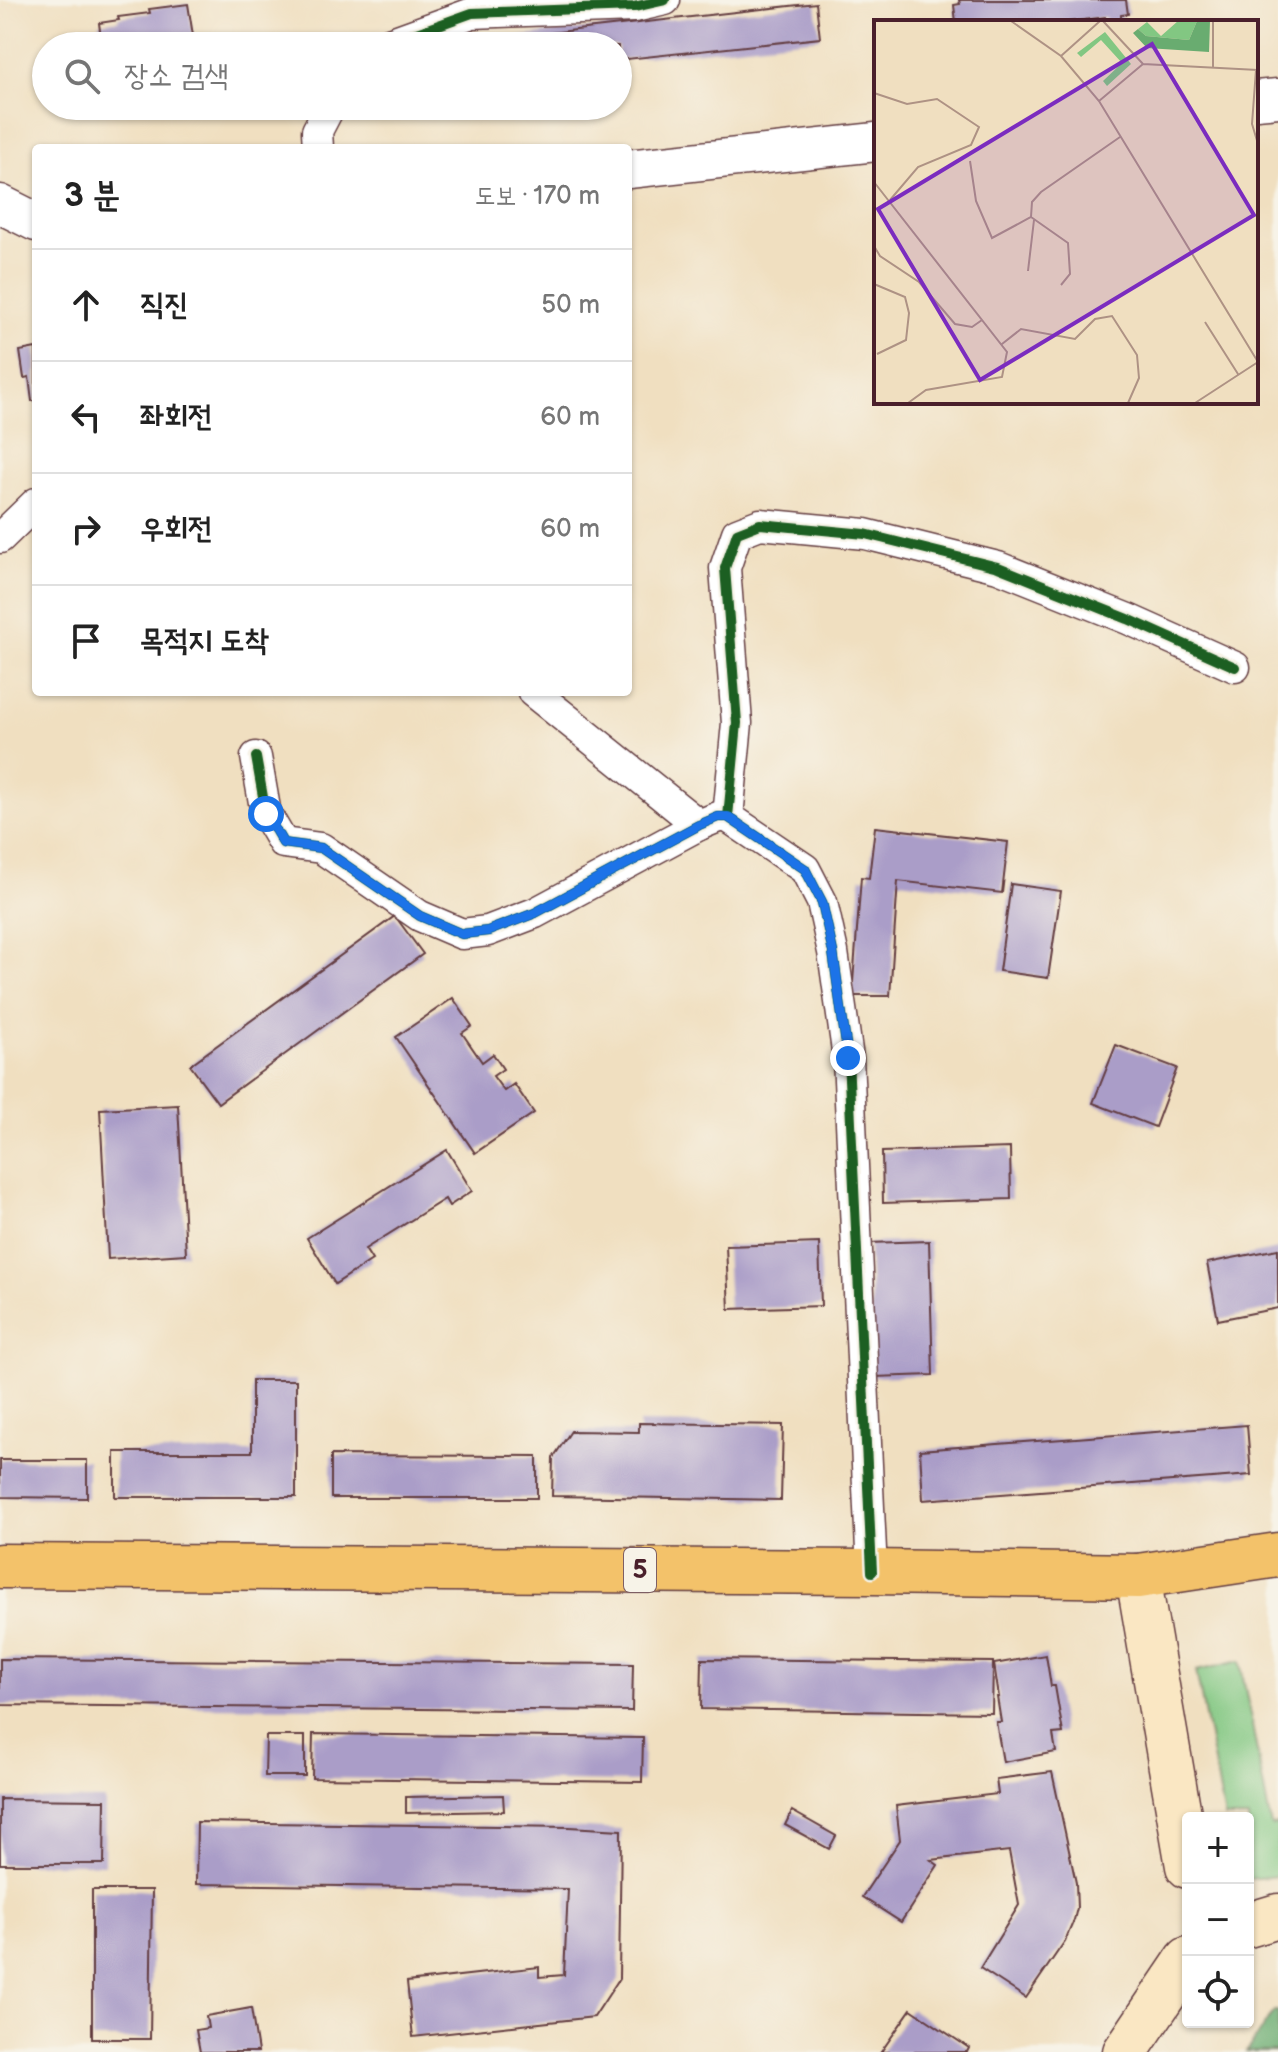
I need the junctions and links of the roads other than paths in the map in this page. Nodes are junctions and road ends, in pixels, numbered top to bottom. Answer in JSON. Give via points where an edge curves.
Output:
{"nodes":[{"id":1,"x":665,"y":0,"type":"edge"},
{"id":2,"x":419,"y":32,"type":"edge"},
{"id":3,"x":1278,"y":98,"type":"edge"},
{"id":4,"x":1258,"y":100,"type":"edge"},
{"id":5,"x":323,"y":120,"type":"edge"},
{"id":6,"x":874,"y":142,"type":"edge"},
{"id":7,"x":318,"y":144,"type":"edge"},
{"id":8,"x":632,"y":169,"type":"edge"},
{"id":9,"x":0,"y":204,"type":"edge"},
{"id":10,"x":32,"y":220,"type":"edge"},
{"id":11,"x":32,"y":507,"type":"edge"},
{"id":12,"x":0,"y":538,"type":"edge"},
{"id":13,"x":1235,"y":667,"type":"dead end"},
{"id":14,"x":539,"y":696,"type":"edge"},
{"id":15,"x":256,"y":757,"type":"dead end"},
{"id":16,"x":714,"y":821,"type":"junction"},
{"id":17,"x":1278,"y":1555,"type":"edge"},
{"id":18,"x":0,"y":1566,"type":"edge"},
{"id":19,"x":872,"y":1572,"type":"junction"},
{"id":20,"x":1138,"y":1576,"type":"junction"},
{"id":21,"x":1182,"y":1831,"type":"edge"},
{"id":22,"x":1278,"y":1916,"type":"edge"},
{"id":23,"x":1254,"y":1923,"type":"edge"},
{"id":24,"x":1182,"y":1968,"type":"edge"},
{"id":25,"x":1125,"y":2052,"type":"edge"}],
"edges":[{"from":1,"to":2,"type":"street","via":[[634,7],[472,13]]},
{"from":3,"to":4,"type":"street"},
{"from":5,"to":7,"type":"street"},
{"from":6,"to":8,"type":"street"},
{"from":9,"to":10,"type":"street"},
{"from":11,"to":12,"type":"street"},
{"from":13,"to":16,"type":"street","via":[[998,567],[865,534],[760,524],[737,533],[725,568],[737,723]]},
{"from":14,"to":16,"type":"street"},
{"from":15,"to":16,"type":"street","via":[[266,814],[283,843],[321,848],[420,916],[462,934],[488,931],[535,913]]},
{"from":16,"to":19,"type":"street","via":[[805,869],[822,902],[833,952],[848,1058]]},
{"from":17,"to":20,"type":"highway","number":"5"},
{"from":18,"to":19,"type":"highway","number":"5"},
{"from":19,"to":20,"type":"highway","number":"5"},
{"from":20,"to":21,"type":"main road"},
{"from":22,"to":23,"type":"main road"},
{"from":24,"to":25,"type":"main road"}]}
